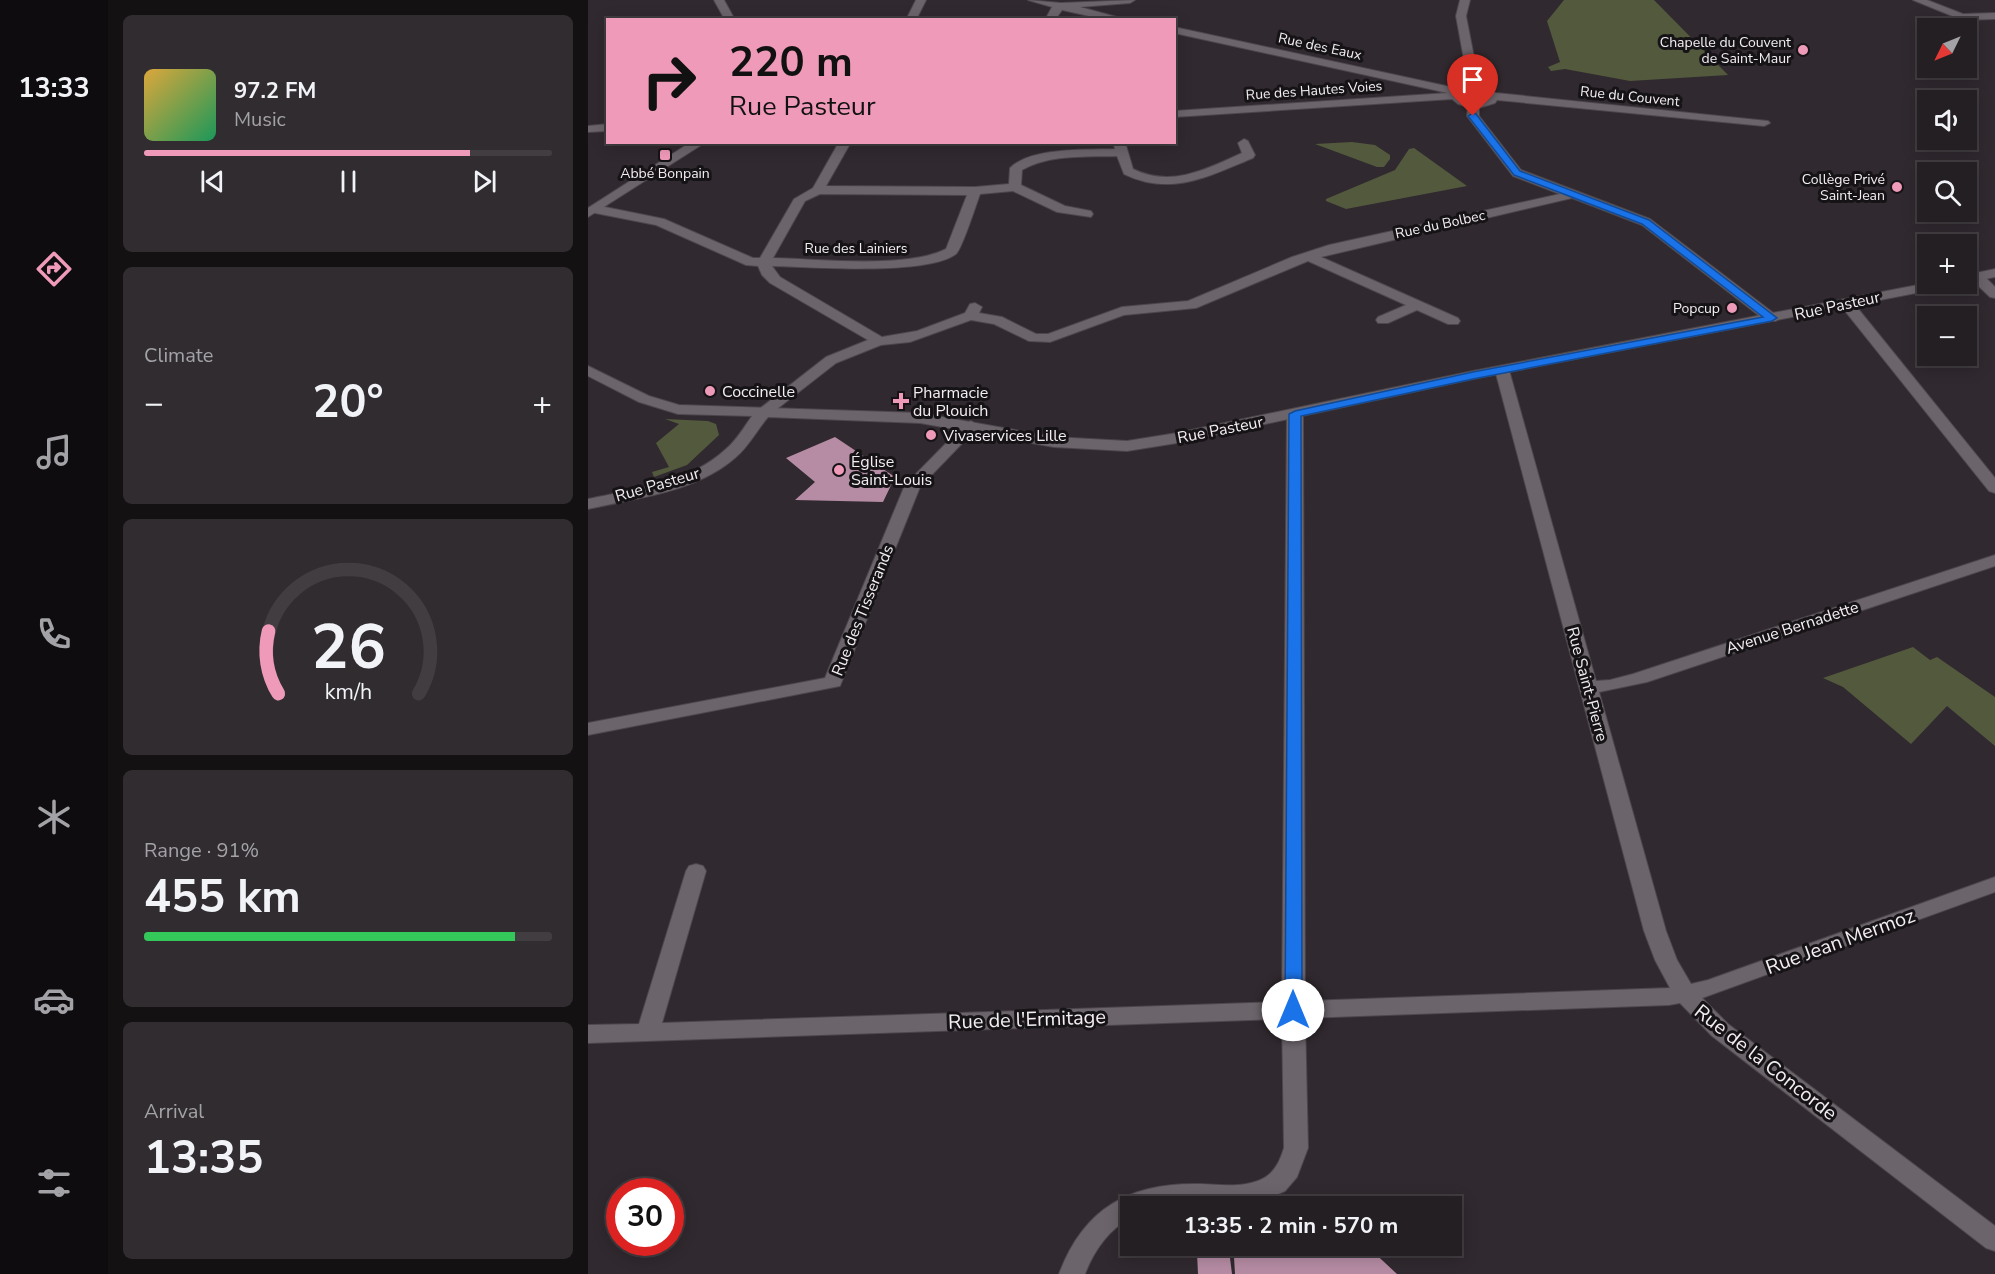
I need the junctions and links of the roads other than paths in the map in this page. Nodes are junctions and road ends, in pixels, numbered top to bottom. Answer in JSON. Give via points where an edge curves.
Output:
{"nodes":[{"id":1,"x":719,"y":0,"type":"edge"},
{"id":2,"x":921,"y":0,"type":"edge"},
{"id":3,"x":1033,"y":0,"type":"edge"},
{"id":4,"x":1130,"y":0,"type":"edge"},
{"id":5,"x":1465,"y":0,"type":"edge"},
{"id":6,"x":1918,"y":0,"type":"edge"},
{"id":7,"x":1061,"y":6,"type":"junction"},
{"id":8,"x":1995,"y":16,"type":"edge"},
{"id":9,"x":729,"y":18,"type":"edge"},
{"id":10,"x":912,"y":18,"type":"edge"},
{"id":11,"x":1051,"y":18,"type":"edge"},
{"id":12,"x":1114,"y":18,"type":"edge"},
{"id":13,"x":1176,"y":30,"type":"edge"},
{"id":14,"x":1475,"y":90,"type":"junction"},
{"id":15,"x":1457,"y":94,"type":"junction"},
{"id":16,"x":1493,"y":96,"type":"junction"},
{"id":17,"x":1474,"y":104,"type":"junction"},
{"id":18,"x":1176,"y":114,"type":"edge"},
{"id":19,"x":1764,"y":123,"type":"dead end"},
{"id":20,"x":606,"y":127,"type":"edge"},
{"id":21,"x":588,"y":129,"type":"edge"},
{"id":22,"x":1244,"y":142,"type":"dead end"},
{"id":23,"x":697,"y":144,"type":"edge"},
{"id":24,"x":844,"y":144,"type":"edge"},
{"id":25,"x":1121,"y":148,"type":"edge"},
{"id":26,"x":1015,"y":187,"type":"junction"},
{"id":27,"x":818,"y":190,"type":"junction"},
{"id":28,"x":975,"y":191,"type":"junction"},
{"id":29,"x":1572,"y":194,"type":"junction"},
{"id":30,"x":591,"y":211,"type":"edge"},
{"id":31,"x":1087,"y":214,"type":"dead end"},
{"id":32,"x":1309,"y":255,"type":"junction"},
{"id":33,"x":764,"y":263,"type":"junction"},
{"id":34,"x":1995,"y":273,"type":"edge"},
{"id":35,"x":1977,"y":277,"type":"edge"},
{"id":36,"x":1977,"y":281,"type":"edge"},
{"id":37,"x":1917,"y":289,"type":"edge"},
{"id":38,"x":1995,"y":294,"type":"edge"},
{"id":39,"x":1108,"y":302,"type":"dead end"},
{"id":40,"x":1846,"y":303,"type":"junction"},
{"id":41,"x":1417,"y":304,"type":"junction"},
{"id":42,"x":1142,"y":309,"type":"junction"},
{"id":43,"x":1772,"y":318,"type":"junction"},
{"id":44,"x":1383,"y":320,"type":"dead end"},
{"id":45,"x":1453,"y":321,"type":"dead end"},
{"id":46,"x":879,"y":341,"type":"junction"},
{"id":47,"x":588,"y":370,"type":"edge"},
{"id":48,"x":1502,"y":370,"type":"junction"},
{"id":49,"x":763,"y":413,"type":"junction"},
{"id":50,"x":1295,"y":414,"type":"junction"},
{"id":51,"x":971,"y":426,"type":"junction"},
{"id":52,"x":1995,"y":488,"type":"edge"},
{"id":53,"x":588,"y":504,"type":"edge"},
{"id":54,"x":1995,"y":560,"type":"edge"},
{"id":55,"x":1588,"y":687,"type":"junction"},
{"id":56,"x":588,"y":729,"type":"edge"},
{"id":57,"x":696,"y":871,"type":"dead end"},
{"id":58,"x":1995,"y":884,"type":"edge"},
{"id":59,"x":1684,"y":995,"type":"junction"},
{"id":60,"x":1466,"y":1003,"type":"joint"},
{"id":61,"x":1293,"y":1010,"type":"junction"},
{"id":62,"x":648,"y":1032,"type":"junction"},
{"id":63,"x":588,"y":1034,"type":"edge"},
{"id":64,"x":1995,"y":1240,"type":"edge"},
{"id":65,"x":1072,"y":1274,"type":"edge"}],
"edges":[{"from":1,"to":9,"type":"street"},
{"from":2,"to":10,"type":"street"},
{"from":3,"to":7,"type":"street"},
{"from":4,"to":7,"type":"street"},
{"from":5,"to":14,"type":"street","via":[[1461,16]]},
{"from":6,"to":8,"type":"street","via":[[1962,17]]},
{"from":7,"to":11,"type":"street"},
{"from":7,"to":12,"type":"street"},
{"from":13,"to":15,"type":"street","name":"Rue des Eaux"},
{"from":14,"to":15,"type":"street","name":"Rue des Hautes Voies"},
{"from":14,"to":16,"type":"street","name":"Rue du Couvent"},
{"from":15,"to":17,"type":"street","via":[[1460,102]]},
{"from":15,"to":18,"type":"street","name":"Rue des Hautes Voies"},
{"from":16,"to":17,"type":"street","via":[[1488,103]]},
{"from":16,"to":19,"type":"street","name":"Rue du Couvent"},
{"from":17,"to":29,"type":"street","via":[[1473,116],[1512,169]]},
{"from":20,"to":21,"type":"street"},
{"from":22,"to":25,"type":"street","via":[[1249,156],[1173,182],[1147,180],[1133,174],[1126,168]]},
{"from":23,"to":30,"type":"street"},
{"from":24,"to":27,"type":"street"},
{"from":25,"to":26,"type":"street","via":[[1029,161],[1016,168]]},
{"from":26,"to":28,"type":"street"},
{"from":26,"to":31,"type":"street","via":[[1061,209]]},
{"from":27,"to":28,"type":"street"},
{"from":27,"to":33,"type":"street","via":[[800,199]]},
{"from":28,"to":33,"type":"street","name":"Rue des Lainiers","via":[[955,247],[938,258],[911,264]]},
{"from":29,"to":32,"type":"street","name":"Rue du Bolbec"},
{"from":29,"to":43,"type":"street","via":[[1652,226]]},
{"from":30,"to":33,"type":"street","name":"Rue des Lainiers","via":[[660,222],[751,262]]},
{"from":32,"to":41,"type":"street"},
{"from":32,"to":42,"type":"street","name":"Rue du Bolbec","via":[[1191,305]]},
{"from":33,"to":46,"type":"street","via":[[775,280]]},
{"from":34,"to":35,"type":"street"},
{"from":36,"to":38,"type":"street"},
{"from":37,"to":40,"type":"street","name":"Rue Pasteur"},
{"from":39,"to":42,"type":"street","name":"Rue du Bolbec"},
{"from":40,"to":43,"type":"street","name":"Rue Pasteur"},
{"from":40,"to":52,"type":"street"},
{"from":41,"to":44,"type":"street"},
{"from":41,"to":45,"type":"street"},
{"from":42,"to":46,"type":"street","name":"Rue du Bolbec","via":[[1112,314],[1039,339],[973,311],[914,337]]},
{"from":43,"to":48,"type":"street","name":"Rue Pasteur"},
{"from":46,"to":49,"type":"street","via":[[831,360]]},
{"from":47,"to":49,"type":"street","via":[[665,407]]},
{"from":48,"to":50,"type":"street","name":"Rue Pasteur"},
{"from":48,"to":55,"type":"street","name":"Rue Saint-Pierre"},
{"from":49,"to":51,"type":"street","name":"Rue Pasteur","via":[[920,418]]},
{"from":49,"to":53,"type":"street","name":"Rue Pasteur","via":[[735,450],[704,471]]},
{"from":50,"to":51,"type":"street","name":"Rue Pasteur","via":[[1112,447],[1054,442]]},
{"from":50,"to":61,"type":"street"},
{"from":51,"to":56,"type":"street","name":"Rue des Tisserands","via":[[913,485],[833,682]]},
{"from":54,"to":55,"type":"street","name":"Avenue Bernadette","via":[[1640,678]]},
{"from":55,"to":59,"type":"street","name":"Rue Saint-Pierre","via":[[1660,948]]},
{"from":57,"to":62,"type":"street"},
{"from":58,"to":59,"type":"street","name":"Rue Jean Mermoz"},
{"from":59,"to":60,"type":"street","name":"Rue de la Concorde","via":[[1636,1000]]},
{"from":59,"to":64,"type":"street","name":"Rue de la Concorde","via":[[1720,1030]]},
{"from":60,"to":61,"type":"street","name":"Rue de l'Ermitage"},
{"from":61,"to":62,"type":"street","name":"Rue de l'Ermitage"},
{"from":61,"to":65,"type":"street","via":[[1296,1148],[1286,1174],[1258,1193],[1161,1196],[1122,1209],[1089,1238]]},
{"from":62,"to":63,"type":"street","name":"Rue de l'Ermitage"}]}
